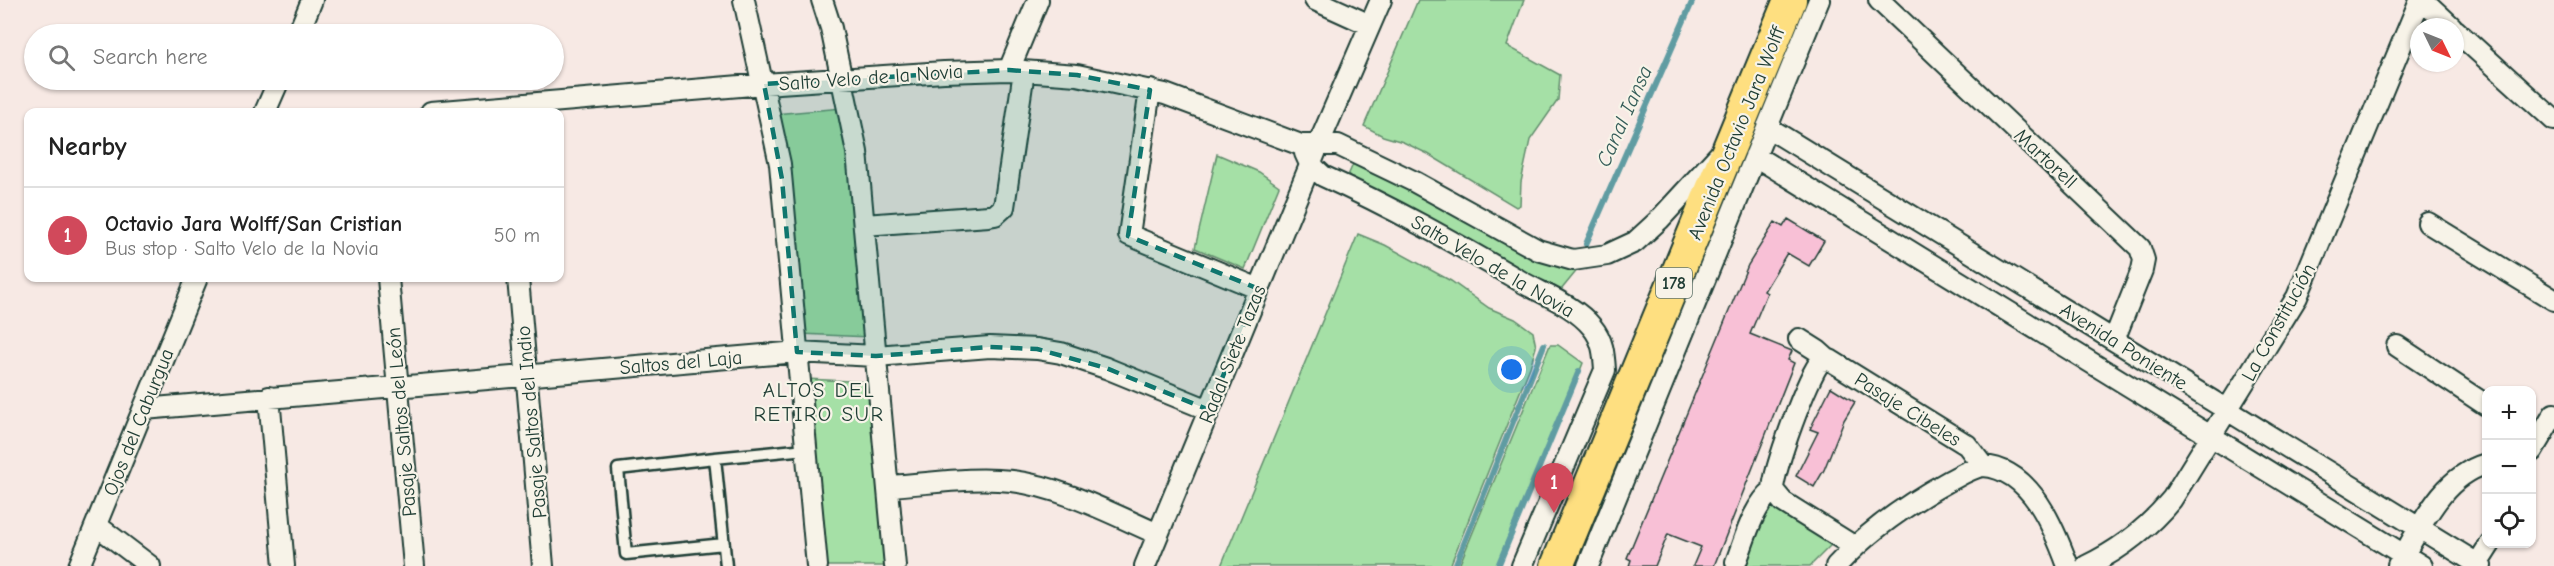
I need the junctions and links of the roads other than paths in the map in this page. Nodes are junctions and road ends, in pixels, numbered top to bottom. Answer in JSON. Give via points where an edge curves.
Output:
{"nodes":[{"id":1,"x":312,"y":0,"type":"edge"},
{"id":2,"x":744,"y":0,"type":"edge"},
{"id":3,"x":822,"y":0,"type":"edge"},
{"id":4,"x":1038,"y":0,"type":"edge"},
{"id":5,"x":1315,"y":0,"type":"edge"},
{"id":6,"x":1381,"y":0,"type":"edge"},
{"id":7,"x":1790,"y":0,"type":"edge"},
{"id":8,"x":1819,"y":0,"type":"edge"},
{"id":9,"x":1879,"y":0,"type":"edge"},
{"id":10,"x":2421,"y":0,"type":"edge"},
{"id":11,"x":2442,"y":18,"type":"edge"},
{"id":12,"x":302,"y":24,"type":"edge"},
{"id":13,"x":1370,"y":25,"type":"junction"},
{"id":14,"x":2464,"y":37,"type":"edge"},
{"id":15,"x":1017,"y":71,"type":"junction"},
{"id":16,"x":843,"y":80,"type":"junction"},
{"id":17,"x":764,"y":84,"type":"junction"},
{"id":18,"x":275,"y":90,"type":"edge"},
{"id":19,"x":1150,"y":90,"type":"junction"},
{"id":20,"x":267,"y":108,"type":"edge"},
{"id":21,"x":513,"y":108,"type":"edge"},
{"id":22,"x":2554,"y":120,"type":"edge"},
{"id":23,"x":1767,"y":127,"type":"junction"},
{"id":24,"x":1313,"y":143,"type":"junction"},
{"id":25,"x":1744,"y":147,"type":"junction"},
{"id":26,"x":1310,"y":164,"type":"junction"},
{"id":27,"x":2428,"y":223,"type":"dead end"},
{"id":28,"x":864,"y":225,"type":"junction"},
{"id":29,"x":195,"y":282,"type":"edge"},
{"id":30,"x":388,"y":282,"type":"edge"},
{"id":31,"x":518,"y":282,"type":"edge"},
{"id":32,"x":1259,"y":289,"type":"junction"},
{"id":33,"x":2554,"y":300,"type":"edge"},
{"id":34,"x":1799,"y":339,"type":"dead end"},
{"id":35,"x":2114,"y":340,"type":"junction"},
{"id":36,"x":2397,"y":346,"type":"dead end"},
{"id":37,"x":797,"y":352,"type":"junction"},
{"id":38,"x":876,"y":356,"type":"junction"},
{"id":39,"x":1827,"y":359,"type":"junction"},
{"id":40,"x":526,"y":375,"type":"junction"},
{"id":41,"x":398,"y":386,"type":"junction"},
{"id":42,"x":269,"y":396,"type":"junction"},
{"id":43,"x":2482,"y":402,"type":"edge"},
{"id":44,"x":144,"y":408,"type":"junction"},
{"id":45,"x":1209,"y":410,"type":"junction"},
{"id":46,"x":2229,"y":411,"type":"junction"},
{"id":47,"x":2554,"y":414,"type":"edge"},
{"id":48,"x":2212,"y":437,"type":"junction"},
{"id":49,"x":2535,"y":440,"type":"edge"},
{"id":50,"x":806,"y":449,"type":"junction"},
{"id":51,"x":715,"y":458,"type":"junction"},
{"id":52,"x":1983,"y":466,"type":"junction"},
{"id":53,"x":2482,"y":466,"type":"edge"},
{"id":54,"x":888,"y":486,"type":"junction"},
{"id":55,"x":1773,"y":490,"type":"junction"},
{"id":56,"x":96,"y":525,"type":"junction"},
{"id":57,"x":2420,"y":529,"type":"junction"},
{"id":58,"x":1158,"y":534,"type":"junction"},
{"id":59,"x":723,"y":544,"type":"junction"},
{"id":60,"x":1855,"y":547,"type":"junction"},
{"id":61,"x":2487,"y":548,"type":"edge"},
{"id":62,"x":2401,"y":560,"type":"edge"},
{"id":63,"x":1736,"y":562,"type":"dead end"},
{"id":64,"x":2478,"y":565,"type":"edge"},
{"id":65,"x":80,"y":566,"type":"edge"},
{"id":66,"x":150,"y":566,"type":"edge"},
{"id":67,"x":284,"y":566,"type":"edge"},
{"id":68,"x":414,"y":566,"type":"edge"},
{"id":69,"x":543,"y":566,"type":"edge"},
{"id":70,"x":726,"y":566,"type":"edge"},
{"id":71,"x":817,"y":566,"type":"edge"},
{"id":72,"x":895,"y":566,"type":"edge"},
{"id":73,"x":1145,"y":566,"type":"edge"},
{"id":74,"x":1522,"y":566,"type":"edge"},
{"id":75,"x":1557,"y":566,"type":"edge"},
{"id":76,"x":1588,"y":566,"type":"edge"},
{"id":77,"x":1836,"y":566,"type":"edge"},
{"id":78,"x":2068,"y":566,"type":"edge"},
{"id":79,"x":2086,"y":566,"type":"edge"},
{"id":80,"x":2422,"y":566,"type":"edge"}],
"edges":[{"from":1,"to":12,"type":"street"},
{"from":2,"to":17,"type":"street"},
{"from":3,"to":16,"type":"street"},
{"from":4,"to":15,"type":"street"},
{"from":5,"to":13,"type":"street"},
{"from":6,"to":13,"type":"street"},
{"from":7,"to":25,"type":"main road","name":"Avenida Octavio Jara Wolff","number":"178"},
{"from":8,"to":23,"type":"street","name":"Avenida Octavio Jara Wolff"},
{"from":9,"to":35,"type":"street","name":"Martorell","via":[[2140,248],[2142,270]]},
{"from":10,"to":11,"type":"street"},
{"from":10,"to":46,"type":"street","name":"La Constitución","via":[[2297,297]]},
{"from":13,"to":24,"type":"street"},
{"from":14,"to":22,"type":"street"},
{"from":15,"to":16,"type":"street","name":"Salto Velo de la Novia"},
{"from":15,"to":19,"type":"street","name":"Salto Velo de la Novia","via":[[1093,77]]},
{"from":15,"to":28,"type":"street","via":[[1004,207],[989,216]]},
{"from":16,"to":17,"type":"street","name":"Salto Velo de la Novia"},
{"from":16,"to":28,"type":"street","via":[[857,152]]},
{"from":17,"to":21,"type":"street","name":"Salto Velo de la Novia"},
{"from":17,"to":37,"type":"street","via":[[780,164]]},
{"from":18,"to":20,"type":"street"},
{"from":19,"to":24,"type":"street","name":"Salto Velo de la Novia"},
{"from":19,"to":32,"type":"street","via":[[1130,235]]},
{"from":23,"to":25,"type":"street","name":"Avenida Octavio Jara Wolff"},
{"from":23,"to":35,"type":"street","name":"Avenida Poniente"},
{"from":24,"to":25,"type":"street","name":"Salto Velo de la Novia","via":[[1338,145],[1549,255],[1573,260],[1607,255],[1635,242]]},
{"from":24,"to":26,"type":"street","name":"Salto Velo de la Novia"},
{"from":25,"to":48,"type":"street","name":"Avenida Poniente"},
{"from":25,"to":75,"type":"main road","name":"Avenida Octavio Jara Wolff","number":"178"},
{"from":25,"to":76,"type":"street","name":"Avenida Octavio Jara Wolff"},
{"from":26,"to":32,"type":"street","name":"Radal Siete Tazas"},
{"from":26,"to":74,"type":"street","name":"Salto Velo de la Novia","via":[[1323,176],[1422,224],[1569,308],[1592,327],[1599,339],[1605,370]]},
{"from":27,"to":33,"type":"street"},
{"from":28,"to":38,"type":"street"},
{"from":29,"to":44,"type":"street","name":"Ojos del Caburgua"},
{"from":30,"to":41,"type":"street","name":"Pasaje Saltos del León"},
{"from":31,"to":40,"type":"street","name":"Pasaje Saltos del Indio"},
{"from":32,"to":45,"type":"street","name":"Radal Siete Tazas"},
{"from":34,"to":39,"type":"street","name":"Pasaje Cibeles"},
{"from":35,"to":46,"type":"street","name":"Avenida Poniente"},
{"from":36,"to":43,"type":"street"},
{"from":37,"to":38,"type":"street","name":"Saltos del Laja"},
{"from":37,"to":40,"type":"street","name":"Saltos del Laja"},
{"from":37,"to":50,"type":"street"},
{"from":38,"to":45,"type":"street","name":"Saltos del Laja","via":[[990,347],[1049,351],[1106,368]]},
{"from":38,"to":54,"type":"street"},
{"from":39,"to":52,"type":"street","name":"Pasaje Cibeles","via":[[1967,445]]},
{"from":39,"to":55,"type":"street","via":[[1817,366],[1803,398]]},
{"from":40,"to":41,"type":"street","name":"Saltos del Laja"},
{"from":40,"to":69,"type":"street","name":"Pasaje Saltos del Indio"},
{"from":41,"to":42,"type":"street","name":"Saltos del Laja"},
{"from":41,"to":68,"type":"street","name":"Pasaje Saltos del León"},
{"from":42,"to":44,"type":"street","name":"Saltos del Laja"},
{"from":42,"to":67,"type":"street"},
{"from":44,"to":56,"type":"street","name":"Ojos del Caburgua"},
{"from":45,"to":58,"type":"street","name":"Radal Siete Tazas"},
{"from":46,"to":48,"type":"street","name":"La Constitución"},
{"from":46,"to":57,"type":"street","name":"Avenida Poniente"},
{"from":47,"to":49,"type":"street"},
{"from":48,"to":62,"type":"street","name":"Avenida Poniente"},
{"from":48,"to":79,"type":"street","name":"La Constitución","via":[[2184,484],[2159,514],[2129,541]]},
{"from":50,"to":51,"type":"lane"},
{"from":50,"to":71,"type":"street"},
{"from":51,"to":59,"type":"lane"},
{"from":51,"to":59,"type":"lane","via":[[618,469],[626,554]]},
{"from":52,"to":60,"type":"street","name":"Pasaje Cibeles","via":[[1913,502]]},
{"from":52,"to":78,"type":"street","name":"Pasaje Cibeles","via":[[2001,471],[2036,498],[2053,526]]},
{"from":53,"to":57,"type":"street","via":[[2465,472],[2447,488]]},
{"from":54,"to":58,"type":"street","via":[[978,479],[1013,481],[1063,495]]},
{"from":54,"to":72,"type":"street"},
{"from":55,"to":60,"type":"street","via":[[1783,502]]},
{"from":55,"to":63,"type":"street","via":[[1754,517]]},
{"from":56,"to":65,"type":"street","name":"Ojos del Caburgua"},
{"from":56,"to":66,"type":"street"},
{"from":57,"to":62,"type":"street"},
{"from":57,"to":64,"type":"street","name":"Avenida Poniente"},
{"from":58,"to":73,"type":"street","name":"Radal Siete Tazas"},
{"from":59,"to":70,"type":"lane"},
{"from":60,"to":77,"type":"street","name":"Pasaje Cibeles"},
{"from":61,"to":64,"type":"street"},
{"from":62,"to":80,"type":"street","name":"Avenida Poniente"}]}
